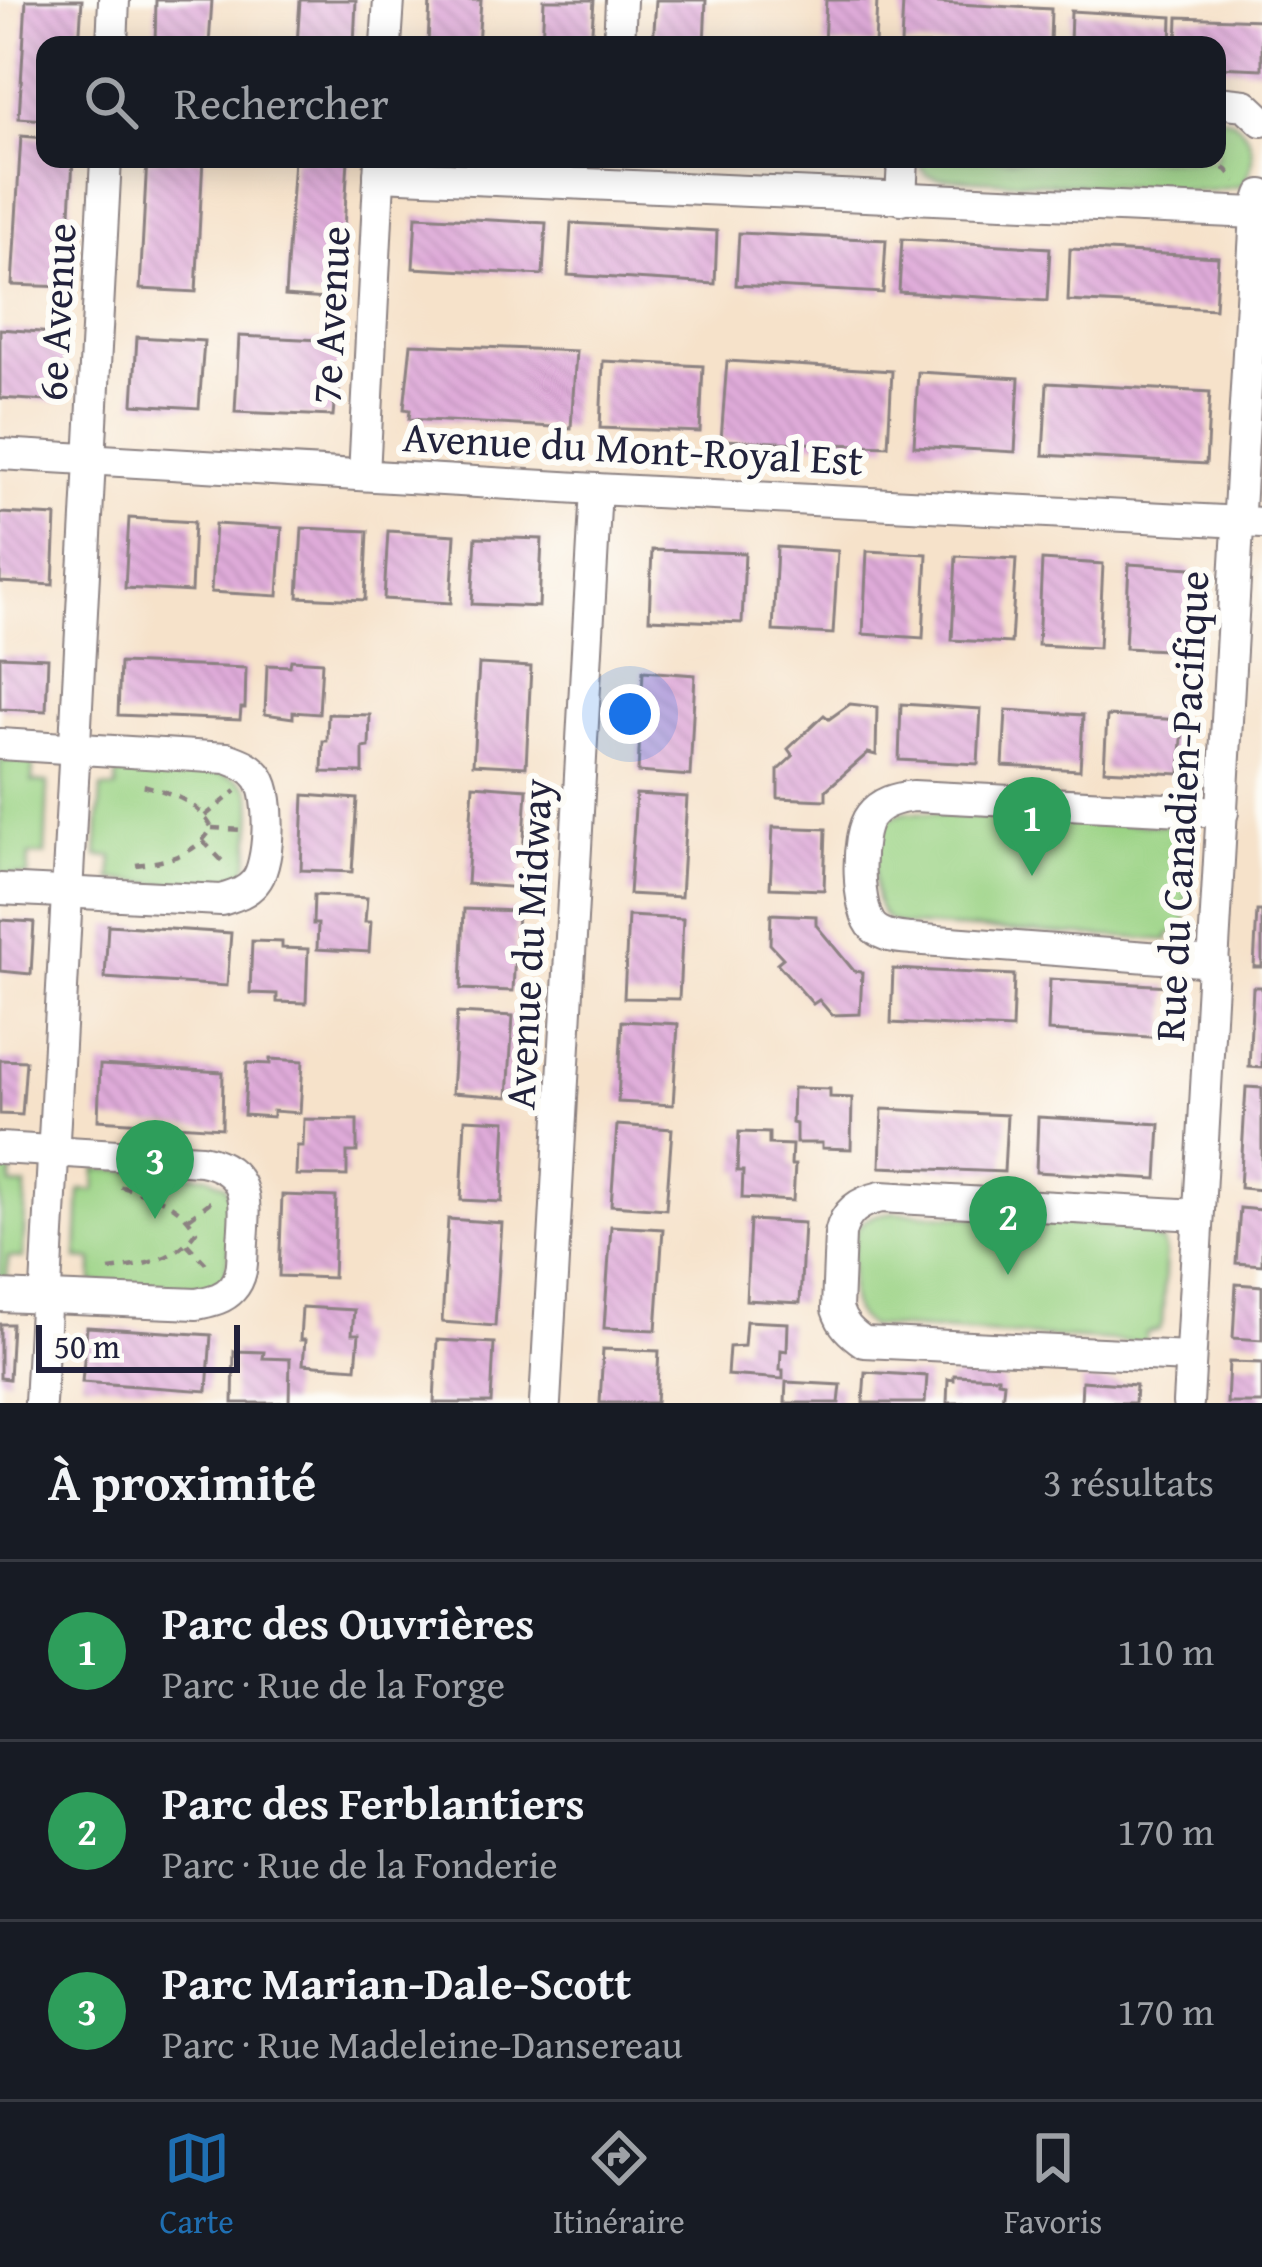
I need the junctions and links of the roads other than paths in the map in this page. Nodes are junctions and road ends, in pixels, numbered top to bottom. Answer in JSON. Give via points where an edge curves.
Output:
{"nodes":[{"id":1,"x":114,"y":0,"type":"edge"},
{"id":2,"x":389,"y":0,"type":"edge"},
{"id":3,"x":621,"y":0,"type":"edge"},
{"id":4,"x":112,"y":36,"type":"edge"},
{"id":5,"x":387,"y":36,"type":"edge"},
{"id":6,"x":620,"y":36,"type":"edge"},
{"id":7,"x":1226,"y":103,"type":"edge"},
{"id":8,"x":1262,"y":121,"type":"edge"},
{"id":9,"x":106,"y":168,"type":"edge"},
{"id":10,"x":380,"y":168,"type":"edge"},
{"id":11,"x":427,"y":168,"type":"edge"},
{"id":12,"x":910,"y":168,"type":"edge"},
{"id":13,"x":615,"y":172,"type":"edge"},
{"id":14,"x":1253,"y":198,"type":"edge"},
{"id":15,"x":901,"y":199,"type":"junction"},
{"id":16,"x":0,"y":454,"type":"edge"},
{"id":17,"x":91,"y":460,"type":"junction"},
{"id":18,"x":364,"y":475,"type":"junction"},
{"id":19,"x":596,"y":489,"type":"junction"},
{"id":20,"x":1251,"y":522,"type":"edge"},
{"id":21,"x":0,"y":743,"type":"edge"},
{"id":22,"x":76,"y":748,"type":"junction"},
{"id":23,"x":1223,"y":812,"type":"junction"},
{"id":24,"x":0,"y":890,"type":"edge"},
{"id":25,"x":66,"y":894,"type":"junction"},
{"id":26,"x":1214,"y":962,"type":"junction"},
{"id":27,"x":0,"y":1148,"type":"edge"},
{"id":28,"x":53,"y":1152,"type":"junction"},
{"id":29,"x":1198,"y":1214,"type":"junction"},
{"id":30,"x":0,"y":1296,"type":"edge"},
{"id":31,"x":45,"y":1300,"type":"junction"},
{"id":32,"x":1190,"y":1357,"type":"junction"},
{"id":33,"x":40,"y":1403,"type":"edge"},
{"id":34,"x":545,"y":1403,"type":"edge"},
{"id":35,"x":1188,"y":1403,"type":"edge"}],
"edges":[{"from":1,"to":4,"type":"street"},
{"from":2,"to":5,"type":"street"},
{"from":3,"to":6,"type":"street"},
{"from":7,"to":8,"type":"street","via":[[1245,105]]},
{"from":9,"to":17,"type":"street","name":"6e Avenue"},
{"from":10,"to":18,"type":"street","name":"7e Avenue"},
{"from":11,"to":13,"type":"street"},
{"from":12,"to":15,"type":"street"},
{"from":13,"to":15,"type":"street"},
{"from":14,"to":15,"type":"street"},
{"from":14,"to":20,"type":"street","name":"Rue du Canadien-Pacifique"},
{"from":16,"to":17,"type":"street","name":"Avenue du Mont-Royal Est"},
{"from":17,"to":18,"type":"street","name":"Avenue du Mont-Royal Est"},
{"from":17,"to":22,"type":"street","name":"6e Avenue"},
{"from":18,"to":19,"type":"street","name":"Avenue du Mont-Royal Est"},
{"from":19,"to":20,"type":"street","name":"Avenue du Mont-Royal Est"},
{"from":19,"to":34,"type":"street","name":"Avenue du Midway"},
{"from":20,"to":23,"type":"street","name":"Rue du Canadien-Pacifique"},
{"from":21,"to":22,"type":"street"},
{"from":22,"to":25,"type":"street","name":"6e Avenue"},
{"from":22,"to":25,"type":"street","via":[[245,764],[267,801],[264,865],[256,882],[221,900]]},
{"from":23,"to":26,"type":"street","name":"Rue du Canadien-Pacifique"},
{"from":23,"to":26,"type":"street","via":[[914,796],[880,807],[862,832],[860,899],[883,934]]},
{"from":24,"to":25,"type":"street"},
{"from":25,"to":28,"type":"street","name":"6e Avenue"},
{"from":26,"to":29,"type":"street","name":"Rue du Canadien-Pacifique"},
{"from":27,"to":28,"type":"street"},
{"from":28,"to":31,"type":"street","name":"6e Avenue"},
{"from":28,"to":31,"type":"street","via":[[221,1164],[246,1198],[242,1273],[231,1290],[197,1304]]},
{"from":29,"to":32,"type":"street","name":"Rue du Canadien-Pacifique"},
{"from":29,"to":32,"type":"street","via":[[869,1200],[842,1222],[836,1298],[841,1320],[864,1342]]},
{"from":30,"to":31,"type":"street"},
{"from":31,"to":33,"type":"street","name":"6e Avenue"},
{"from":32,"to":35,"type":"street","name":"Rue du Canadien-Pacifique"}]}
